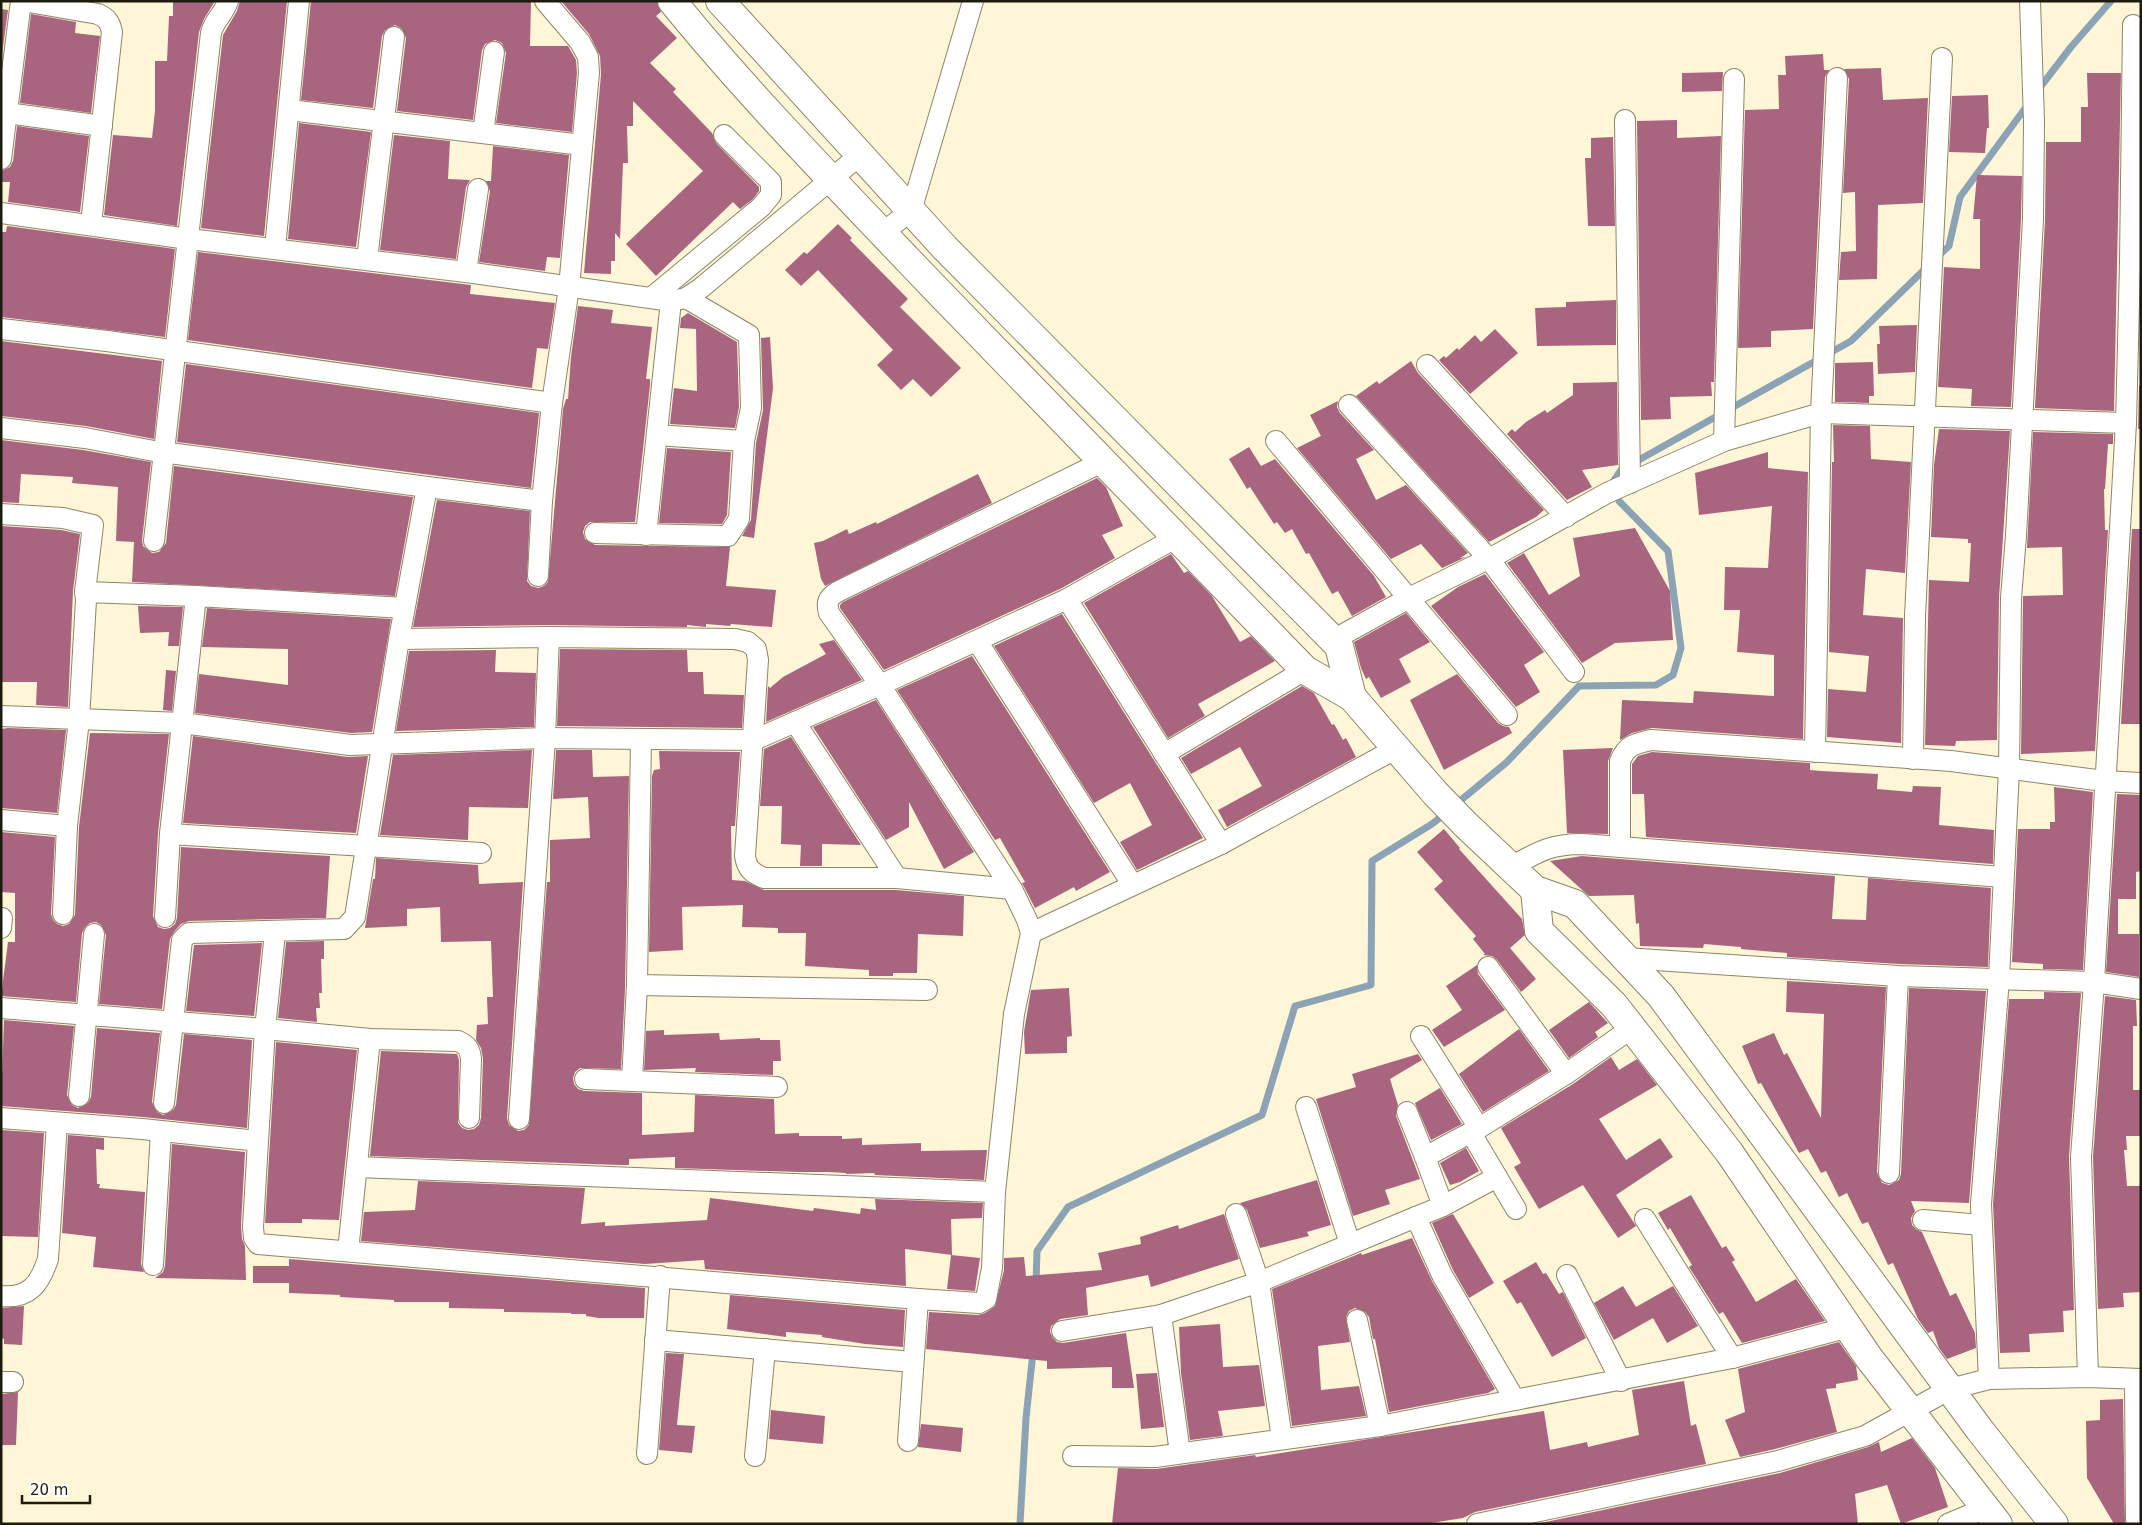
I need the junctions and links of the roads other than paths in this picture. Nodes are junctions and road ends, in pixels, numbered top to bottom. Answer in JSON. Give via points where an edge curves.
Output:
{"nodes":[{"id":1,"x":22,"y":1,"type":"edge"},
{"id":2,"x":228,"y":1,"type":"edge"},
{"id":3,"x":299,"y":1,"type":"edge"},
{"id":4,"x":546,"y":1,"type":"edge"},
{"id":5,"x":672,"y":1,"type":"edge"},
{"id":6,"x":720,"y":1,"type":"edge"},
{"id":7,"x":973,"y":1,"type":"edge"},
{"id":8,"x":2030,"y":1,"type":"edge"},
{"id":9,"x":2133,"y":25,"type":"dead end"},
{"id":10,"x":394,"y":37,"type":"dead end"},
{"id":11,"x":494,"y":52,"type":"dead end"},
{"id":12,"x":1942,"y":58,"type":"dead end"},
{"id":13,"x":1837,"y":78,"type":"dead end"},
{"id":14,"x":1734,"y":79,"type":"dead end"},
{"id":15,"x":288,"y":110,"type":"junction"},
{"id":16,"x":7,"y":114,"type":"junction"},
{"id":17,"x":1625,"y":120,"type":"dead end"},
{"id":18,"x":384,"y":121,"type":"junction"},
{"id":19,"x":102,"y":126,"type":"junction"},
{"id":20,"x":482,"y":133,"type":"junction"},
{"id":21,"x":724,"y":135,"type":"dead end"},
{"id":22,"x":582,"y":145,"type":"junction"},
{"id":23,"x":860,"y":155,"type":"junction"},
{"id":24,"x":1,"y":159,"type":"edge"},
{"id":25,"x":832,"y":180,"type":"junction"},
{"id":26,"x":478,"y":189,"type":"dead end"},
{"id":27,"x":911,"y":211,"type":"junction"},
{"id":28,"x":1,"y":213,"type":"edge"},
{"id":29,"x":92,"y":224,"type":"junction"},
{"id":30,"x":882,"y":233,"type":"junction"},
{"id":31,"x":188,"y":239,"type":"junction"},
{"id":32,"x":275,"y":248,"type":"junction"},
{"id":33,"x":367,"y":259,"type":"junction"},
{"id":34,"x":2135,"y":263,"type":"edge"},
{"id":35,"x":466,"y":272,"type":"junction"},
{"id":36,"x":569,"y":287,"type":"junction"},
{"id":37,"x":650,"y":298,"type":"junction"},
{"id":38,"x":678,"y":300,"type":"junction"},
{"id":39,"x":1,"y":329,"type":"edge"},
{"id":40,"x":176,"y":351,"type":"junction"},
{"id":41,"x":1427,"y":364,"type":"dead end"},
{"id":42,"x":2134,"y":368,"type":"edge"},
{"id":43,"x":552,"y":403,"type":"junction"},
{"id":44,"x":1349,"y":405,"type":"dead end"},
{"id":45,"x":1821,"y":413,"type":"junction"},
{"id":46,"x":1925,"y":416,"type":"junction"},
{"id":47,"x":2022,"y":419,"type":"junction"},
{"id":48,"x":2126,"y":423,"type":"junction"},
{"id":49,"x":1,"y":428,"type":"edge"},
{"id":50,"x":657,"y":435,"type":"junction"},
{"id":51,"x":1725,"y":435,"type":"junction"},
{"id":52,"x":744,"y":441,"type":"junction"},
{"id":53,"x":1276,"y":441,"type":"dead end"},
{"id":54,"x":164,"y":452,"type":"junction"},
{"id":55,"x":1102,"y":462,"type":"junction"},
{"id":56,"x":1622,"y":484,"type":"junction"},
{"id":57,"x":427,"y":488,"type":"junction"},
{"id":58,"x":542,"y":502,"type":"junction"},
{"id":59,"x":1,"y":514,"type":"edge"},
{"id":60,"x":1566,"y":517,"type":"junction"},
{"id":61,"x":595,"y":533,"type":"dead end"},
{"id":62,"x":646,"y":535,"type":"junction"},
{"id":63,"x":1177,"y":537,"type":"junction"},
{"id":64,"x":154,"y":541,"type":"dead end"},
{"id":65,"x":1489,"y":559,"type":"junction"},
{"id":66,"x":538,"y":576,"type":"dead end"},
{"id":67,"x":84,"y":592,"type":"junction"},
{"id":68,"x":196,"y":596,"type":"junction"},
{"id":69,"x":1409,"y":598,"type":"junction"},
{"id":70,"x":1067,"y":599,"type":"junction"},
{"id":71,"x":404,"y":608,"type":"junction"},
{"id":72,"x":549,"y":637,"type":"junction"},
{"id":73,"x":398,"y":639,"type":"junction"},
{"id":74,"x":1333,"y":640,"type":"junction"},
{"id":75,"x":977,"y":641,"type":"junction"},
{"id":76,"x":1305,"y":670,"type":"junction"},
{"id":77,"x":1574,"y":672,"type":"dead end"},
{"id":78,"x":880,"y":685,"type":"junction"},
{"id":79,"x":1352,"y":697,"type":"junction"},
{"id":80,"x":1507,"y":715,"type":"dead end"},
{"id":81,"x":1,"y":716,"type":"edge"},
{"id":82,"x":78,"y":720,"type":"junction"},
{"id":83,"x":795,"y":722,"type":"junction"},
{"id":84,"x":182,"y":723,"type":"junction"},
{"id":85,"x":545,"y":738,"type":"junction"},
{"id":86,"x":641,"y":739,"type":"junction"},
{"id":87,"x":754,"y":740,"type":"junction"},
{"id":88,"x":381,"y":745,"type":"junction"},
{"id":89,"x":1397,"y":748,"type":"junction"},
{"id":90,"x":1815,"y":752,"type":"junction"},
{"id":91,"x":1164,"y":754,"type":"junction"},
{"id":92,"x":1912,"y":759,"type":"junction"},
{"id":93,"x":2009,"y":769,"type":"junction"},
{"id":94,"x":2104,"y":781,"type":"junction"},
{"id":95,"x":2141,"y":783,"type":"edge"},
{"id":96,"x":1,"y":820,"type":"edge"},
{"id":97,"x":67,"y":826,"type":"junction"},
{"id":98,"x":170,"y":834,"type":"junction"},
{"id":99,"x":1221,"y":844,"type":"junction"},
{"id":100,"x":366,"y":846,"type":"junction"},
{"id":101,"x":1620,"y":847,"type":"junction"},
{"id":102,"x":481,"y":853,"type":"dead end"},
{"id":103,"x":1511,"y":867,"type":"junction"},
{"id":104,"x":2002,"y":877,"type":"junction"},
{"id":105,"x":897,"y":878,"type":"junction"},
{"id":106,"x":1132,"y":884,"type":"junction"},
{"id":107,"x":1012,"y":889,"type":"junction"},
{"id":108,"x":1535,"y":890,"type":"junction"},
{"id":109,"x":63,"y":914,"type":"dead end"},
{"id":110,"x":165,"y":917,"type":"dead end"},
{"id":111,"x":2,"y":918,"type":"edge"},
{"id":112,"x":1,"y":928,"type":"edge"},
{"id":113,"x":1031,"y":933,"type":"junction"},
{"id":114,"x":94,"y":934,"type":"dead end"},
{"id":115,"x":274,"y":942,"type":"dead end"},
{"id":116,"x":1625,"y":958,"type":"junction"},
{"id":117,"x":1488,"y":967,"type":"dead end"},
{"id":118,"x":1898,"y":976,"type":"junction"},
{"id":119,"x":1999,"y":979,"type":"junction"},
{"id":120,"x":2094,"y":982,"type":"junction"},
{"id":121,"x":637,"y":985,"type":"junction"},
{"id":122,"x":2141,"y":989,"type":"edge"},
{"id":123,"x":927,"y":990,"type":"dead end"},
{"id":124,"x":1,"y":1008,"type":"edge"},
{"id":125,"x":86,"y":1015,"type":"junction"},
{"id":126,"x":173,"y":1022,"type":"junction"},
{"id":127,"x":265,"y":1028,"type":"junction"},
{"id":128,"x":1632,"y":1028,"type":"junction"},
{"id":129,"x":1421,"y":1036,"type":"dead end"},
{"id":130,"x":370,"y":1039,"type":"junction"},
{"id":131,"x":1566,"y":1074,"type":"junction"},
{"id":132,"x":585,"y":1078,"type":"dead end"},
{"id":133,"x":632,"y":1081,"type":"junction"},
{"id":134,"x":776,"y":1087,"type":"dead end"},
{"id":135,"x":79,"y":1096,"type":"dead end"},
{"id":136,"x":164,"y":1103,"type":"dead end"},
{"id":137,"x":1306,"y":1107,"type":"dead end"},
{"id":138,"x":1407,"y":1112,"type":"dead end"},
{"id":139,"x":1,"y":1118,"type":"edge"},
{"id":140,"x":469,"y":1118,"type":"dead end"},
{"id":141,"x":519,"y":1119,"type":"dead end"},
{"id":142,"x":57,"y":1122,"type":"junction"},
{"id":143,"x":1475,"y":1130,"type":"junction"},
{"id":144,"x":161,"y":1132,"type":"junction"},
{"id":145,"x":258,"y":1141,"type":"junction"},
{"id":146,"x":1425,"y":1157,"type":"junction"},
{"id":147,"x":357,"y":1167,"type":"junction"},
{"id":148,"x":1890,"y":1173,"type":"dead end"},
{"id":149,"x":1497,"y":1177,"type":"junction"},
{"id":150,"x":996,"y":1192,"type":"junction"},
{"id":151,"x":1443,"y":1206,"type":"junction"},
{"id":152,"x":1516,"y":1209,"type":"dead end"},
{"id":153,"x":1236,"y":1214,"type":"dead end"},
{"id":154,"x":1416,"y":1217,"type":"junction"},
{"id":155,"x":1645,"y":1219,"type":"dead end"},
{"id":156,"x":1923,"y":1220,"type":"dead end"},
{"id":157,"x":1981,"y":1226,"type":"junction"},
{"id":158,"x":1350,"y":1244,"type":"junction"},
{"id":159,"x":348,"y":1250,"type":"junction"},
{"id":160,"x":152,"y":1265,"type":"dead end"},
{"id":161,"x":1568,"y":1275,"type":"dead end"},
{"id":162,"x":660,"y":1276,"type":"junction"},
{"id":163,"x":1259,"y":1282,"type":"junction"},
{"id":164,"x":1,"y":1296,"type":"edge"},
{"id":165,"x":918,"y":1299,"type":"junction"},
{"id":166,"x":1161,"y":1315,"type":"junction"},
{"id":167,"x":1357,"y":1320,"type":"dead end"},
{"id":168,"x":1849,"y":1327,"type":"junction"},
{"id":169,"x":1062,"y":1331,"type":"dead end"},
{"id":170,"x":655,"y":1340,"type":"junction"},
{"id":171,"x":765,"y":1349,"type":"junction"},
{"id":172,"x":1732,"y":1358,"type":"junction"},
{"id":173,"x":913,"y":1362,"type":"junction"},
{"id":174,"x":2088,"y":1377,"type":"junction"},
{"id":175,"x":1989,"y":1379,"type":"junction"},
{"id":176,"x":2138,"y":1379,"type":"edge"},
{"id":177,"x":1621,"y":1381,"type":"junction"},
{"id":178,"x":1950,"y":1389,"type":"junction"},
{"id":179,"x":1516,"y":1400,"type":"junction"},
{"id":180,"x":1910,"y":1410,"type":"junction"},
{"id":181,"x":1380,"y":1426,"type":"junction"},
{"id":182,"x":1282,"y":1439,"type":"junction"},
{"id":183,"x":908,"y":1441,"type":"dead end"},
{"id":184,"x":1180,"y":1453,"type":"junction"},
{"id":185,"x":647,"y":1454,"type":"dead end"},
{"id":186,"x":755,"y":1456,"type":"dead end"},
{"id":187,"x":1073,"y":1456,"type":"dead end"},
{"id":188,"x":1992,"y":1516,"type":"edge"},
{"id":189,"x":2136,"y":1520,"type":"dead end"},
{"id":190,"x":1477,"y":1524,"type":"edge"},
{"id":191,"x":1948,"y":1524,"type":"edge"},
{"id":192,"x":2054,"y":1524,"type":"edge"}],
"edges":[{"from":1,"to":16,"type":"street"},
{"from":1,"to":19,"type":"street","via":[[106,18],[112,32]]},
{"from":2,"to":31,"type":"street","via":[[210,33]]},
{"from":3,"to":15,"type":"street"},
{"from":4,"to":22,"type":"street","via":[[580,42],[588,57]]},
{"from":5,"to":25,"type":"main road","via":[[707,45]]},
{"from":6,"to":23,"type":"main road"},
{"from":7,"to":27,"type":"street"},
{"from":8,"to":47,"type":"street","via":[[2033,219]]},
{"from":9,"to":34,"type":"street"},
{"from":10,"to":18,"type":"street"},
{"from":11,"to":20,"type":"street"},
{"from":12,"to":46,"type":"street"},
{"from":13,"to":45,"type":"street"},
{"from":14,"to":51,"type":"street"},
{"from":15,"to":18,"type":"street"},
{"from":15,"to":32,"type":"street"},
{"from":16,"to":19,"type":"street"},
{"from":16,"to":24,"type":"street"},
{"from":17,"to":56,"type":"street","via":[[1628,454]]},
{"from":18,"to":20,"type":"street"},
{"from":18,"to":33,"type":"street"},
{"from":19,"to":29,"type":"street"},
{"from":20,"to":22,"type":"street"},
{"from":21,"to":37,"type":"street","via":[[771,182],[772,195]]},
{"from":22,"to":36,"type":"street"},
{"from":23,"to":25,"type":"street"},
{"from":23,"to":27,"type":"main road"},
{"from":25,"to":30,"type":"main road"},
{"from":25,"to":38,"type":"street"},
{"from":26,"to":35,"type":"street"},
{"from":27,"to":30,"type":"street"},
{"from":27,"to":74,"type":"main road"},
{"from":28,"to":29,"type":"street"},
{"from":29,"to":31,"type":"street"},
{"from":30,"to":55,"type":"main road"},
{"from":31,"to":32,"type":"street"},
{"from":31,"to":40,"type":"street"},
{"from":32,"to":33,"type":"street"},
{"from":33,"to":35,"type":"street"},
{"from":34,"to":42,"type":"street"},
{"from":35,"to":36,"type":"street"},
{"from":36,"to":37,"type":"street"},
{"from":36,"to":43,"type":"street"},
{"from":37,"to":38,"type":"street"},
{"from":38,"to":50,"type":"street"},
{"from":38,"to":52,"type":"street","via":[[749,335],[751,408]]},
{"from":39,"to":40,"type":"street"},
{"from":40,"to":43,"type":"street"},
{"from":40,"to":54,"type":"street"},
{"from":41,"to":60,"type":"street"},
{"from":42,"to":48,"type":"street"},
{"from":43,"to":58,"type":"street"},
{"from":44,"to":65,"type":"street"},
{"from":45,"to":46,"type":"street"},
{"from":45,"to":51,"type":"street"},
{"from":45,"to":90,"type":"street"},
{"from":46,"to":47,"type":"street"},
{"from":46,"to":92,"type":"street"},
{"from":47,"to":48,"type":"street"},
{"from":47,"to":93,"type":"street","via":[[2011,598]]},
{"from":48,"to":94,"type":"street"},
{"from":49,"to":54,"type":"street"},
{"from":50,"to":52,"type":"street"},
{"from":50,"to":62,"type":"street"},
{"from":51,"to":56,"type":"street"},
{"from":52,"to":62,"type":"street","via":[[738,519],[728,536]]},
{"from":53,"to":69,"type":"street"},
{"from":54,"to":57,"type":"street"},
{"from":54,"to":64,"type":"street"},
{"from":55,"to":63,"type":"main road"},
{"from":55,"to":78,"type":"street","via":[[829,597],[828,613]]},
{"from":56,"to":60,"type":"street"},
{"from":57,"to":58,"type":"street"},
{"from":57,"to":71,"type":"street"},
{"from":58,"to":66,"type":"street"},
{"from":59,"to":67,"type":"street","via":[[63,518],[94,525]]},
{"from":60,"to":65,"type":"street"},
{"from":61,"to":62,"type":"street"},
{"from":63,"to":70,"type":"street"},
{"from":63,"to":76,"type":"main road"},
{"from":65,"to":69,"type":"street"},
{"from":65,"to":77,"type":"street"},
{"from":67,"to":68,"type":"street"},
{"from":67,"to":82,"type":"street"},
{"from":68,"to":71,"type":"street"},
{"from":68,"to":84,"type":"street"},
{"from":69,"to":74,"type":"street"},
{"from":69,"to":80,"type":"street"},
{"from":70,"to":75,"type":"street"},
{"from":70,"to":91,"type":"street"},
{"from":71,"to":73,"type":"street"},
{"from":72,"to":73,"type":"street"},
{"from":72,"to":85,"type":"street"},
{"from":72,"to":87,"type":"street","via":[[735,639],[748,642],[756,650],[758,660]]},
{"from":73,"to":88,"type":"street"},
{"from":74,"to":79,"type":"main road","via":[[1339,646]]},
{"from":75,"to":78,"type":"street"},
{"from":75,"to":106,"type":"street"},
{"from":76,"to":79,"type":"main road"},
{"from":76,"to":91,"type":"street"},
{"from":78,"to":83,"type":"street"},
{"from":78,"to":107,"type":"street"},
{"from":79,"to":89,"type":"main road"},
{"from":81,"to":82,"type":"street"},
{"from":82,"to":84,"type":"street"},
{"from":82,"to":97,"type":"street"},
{"from":83,"to":87,"type":"street"},
{"from":83,"to":105,"type":"street"},
{"from":84,"to":88,"type":"street","via":[[350,745]]},
{"from":84,"to":98,"type":"street"},
{"from":85,"to":86,"type":"street"},
{"from":85,"to":88,"type":"street"},
{"from":85,"to":141,"type":"street"},
{"from":86,"to":87,"type":"street"},
{"from":86,"to":121,"type":"street"},
{"from":87,"to":105,"type":"street","via":[[744,856],[753,874],[764,878]]},
{"from":88,"to":100,"type":"street"},
{"from":89,"to":99,"type":"street"},
{"from":89,"to":103,"type":"main road","via":[[1466,825]]},
{"from":90,"to":92,"type":"street"},
{"from":90,"to":101,"type":"street","via":[[1651,740],[1635,743],[1625,750],[1620,761]]},
{"from":91,"to":99,"type":"street"},
{"from":92,"to":93,"type":"street"},
{"from":93,"to":94,"type":"street"},
{"from":93,"to":104,"type":"street"},
{"from":94,"to":95,"type":"street"},
{"from":94,"to":120,"type":"street"},
{"from":96,"to":97,"type":"street"},
{"from":97,"to":109,"type":"street"},
{"from":98,"to":100,"type":"street"},
{"from":98,"to":110,"type":"street"},
{"from":99,"to":106,"type":"street"},
{"from":100,"to":102,"type":"street"},
{"from":100,"to":126,"type":"street","via":[[355,917],[344,929],[189,933],[182,940]]},
{"from":101,"to":103,"type":"street","via":[[1562,844],[1545,848]]},
{"from":101,"to":104,"type":"street"},
{"from":103,"to":108,"type":"main road"},
{"from":104,"to":119,"type":"street"},
{"from":105,"to":107,"type":"street"},
{"from":106,"to":113,"type":"street"},
{"from":107,"to":113,"type":"street"},
{"from":108,"to":116,"type":"main road","via":[[1574,904]]},
{"from":108,"to":128,"type":"main road","via":[[1540,931],[1614,1005]]},
{"from":111,"to":112,"type":"street"},
{"from":113,"to":150,"type":"street","via":[[1014,1014]]},
{"from":114,"to":125,"type":"street"},
{"from":115,"to":127,"type":"street"},
{"from":116,"to":118,"type":"street"},
{"from":116,"to":178,"type":"main road","via":[[1661,996]]},
{"from":117,"to":131,"type":"street"},
{"from":118,"to":119,"type":"street"},
{"from":118,"to":148,"type":"street"},
{"from":119,"to":120,"type":"street"},
{"from":119,"to":157,"type":"street"},
{"from":120,"to":122,"type":"street"},
{"from":120,"to":174,"type":"street","via":[[2081,1157]]},
{"from":121,"to":123,"type":"street"},
{"from":121,"to":133,"type":"street"},
{"from":124,"to":125,"type":"street"},
{"from":125,"to":126,"type":"street"},
{"from":125,"to":135,"type":"street"},
{"from":126,"to":127,"type":"street"},
{"from":126,"to":136,"type":"street"},
{"from":127,"to":130,"type":"street"},
{"from":127,"to":145,"type":"street"},
{"from":128,"to":131,"type":"street"},
{"from":128,"to":168,"type":"main road","via":[[1729,1152]]},
{"from":129,"to":143,"type":"street"},
{"from":130,"to":140,"type":"street","via":[[458,1041],[465,1044],[472,1059]]},
{"from":130,"to":147,"type":"street"},
{"from":131,"to":143,"type":"street"},
{"from":132,"to":133,"type":"street"},
{"from":133,"to":134,"type":"street"},
{"from":137,"to":158,"type":"street"},
{"from":138,"to":146,"type":"street"},
{"from":139,"to":142,"type":"street"},
{"from":142,"to":144,"type":"street"},
{"from":142,"to":164,"type":"street","via":[[48,1259],[42,1278],[33,1289]]},
{"from":143,"to":146,"type":"street"},
{"from":143,"to":149,"type":"street"},
{"from":144,"to":145,"type":"street"},
{"from":144,"to":160,"type":"street"},
{"from":145,"to":159,"type":"street","via":[[253,1227],[258,1244]]},
{"from":146,"to":151,"type":"street"},
{"from":147,"to":150,"type":"street"},
{"from":147,"to":159,"type":"street"},
{"from":149,"to":151,"type":"street"},
{"from":149,"to":152,"type":"street"},
{"from":150,"to":165,"type":"street","via":[[992,1268],[986,1299],[978,1302]]},
{"from":151,"to":154,"type":"street"},
{"from":153,"to":163,"type":"street"},
{"from":154,"to":158,"type":"street"},
{"from":154,"to":179,"type":"street","via":[[1442,1274]]},
{"from":155,"to":172,"type":"street"},
{"from":156,"to":157,"type":"street"},
{"from":157,"to":175,"type":"street"},
{"from":158,"to":163,"type":"street"},
{"from":159,"to":162,"type":"street"},
{"from":161,"to":177,"type":"street"},
{"from":162,"to":165,"type":"street"},
{"from":162,"to":170,"type":"street"},
{"from":163,"to":166,"type":"street"},
{"from":163,"to":182,"type":"street"},
{"from":165,"to":173,"type":"street"},
{"from":166,"to":169,"type":"street"},
{"from":166,"to":184,"type":"street"},
{"from":167,"to":181,"type":"street"},
{"from":168,"to":172,"type":"street"},
{"from":168,"to":180,"type":"main road"},
{"from":170,"to":171,"type":"street"},
{"from":170,"to":185,"type":"street"},
{"from":171,"to":173,"type":"street"},
{"from":171,"to":186,"type":"street"},
{"from":172,"to":177,"type":"street"},
{"from":173,"to":183,"type":"street"},
{"from":174,"to":175,"type":"street"},
{"from":174,"to":176,"type":"street"},
{"from":175,"to":178,"type":"street"},
{"from":176,"to":189,"type":"street"},
{"from":177,"to":179,"type":"street"},
{"from":178,"to":180,"type":"street"},
{"from":178,"to":192,"type":"main road"},
{"from":179,"to":181,"type":"street"},
{"from":180,"to":188,"type":"main road"},
{"from":180,"to":190,"type":"street","via":[[1865,1436],[1778,1461]]},
{"from":181,"to":182,"type":"street"},
{"from":182,"to":184,"type":"street"},
{"from":184,"to":187,"type":"street","via":[[1155,1457]]},
{"from":188,"to":191,"type":"street"}]}
